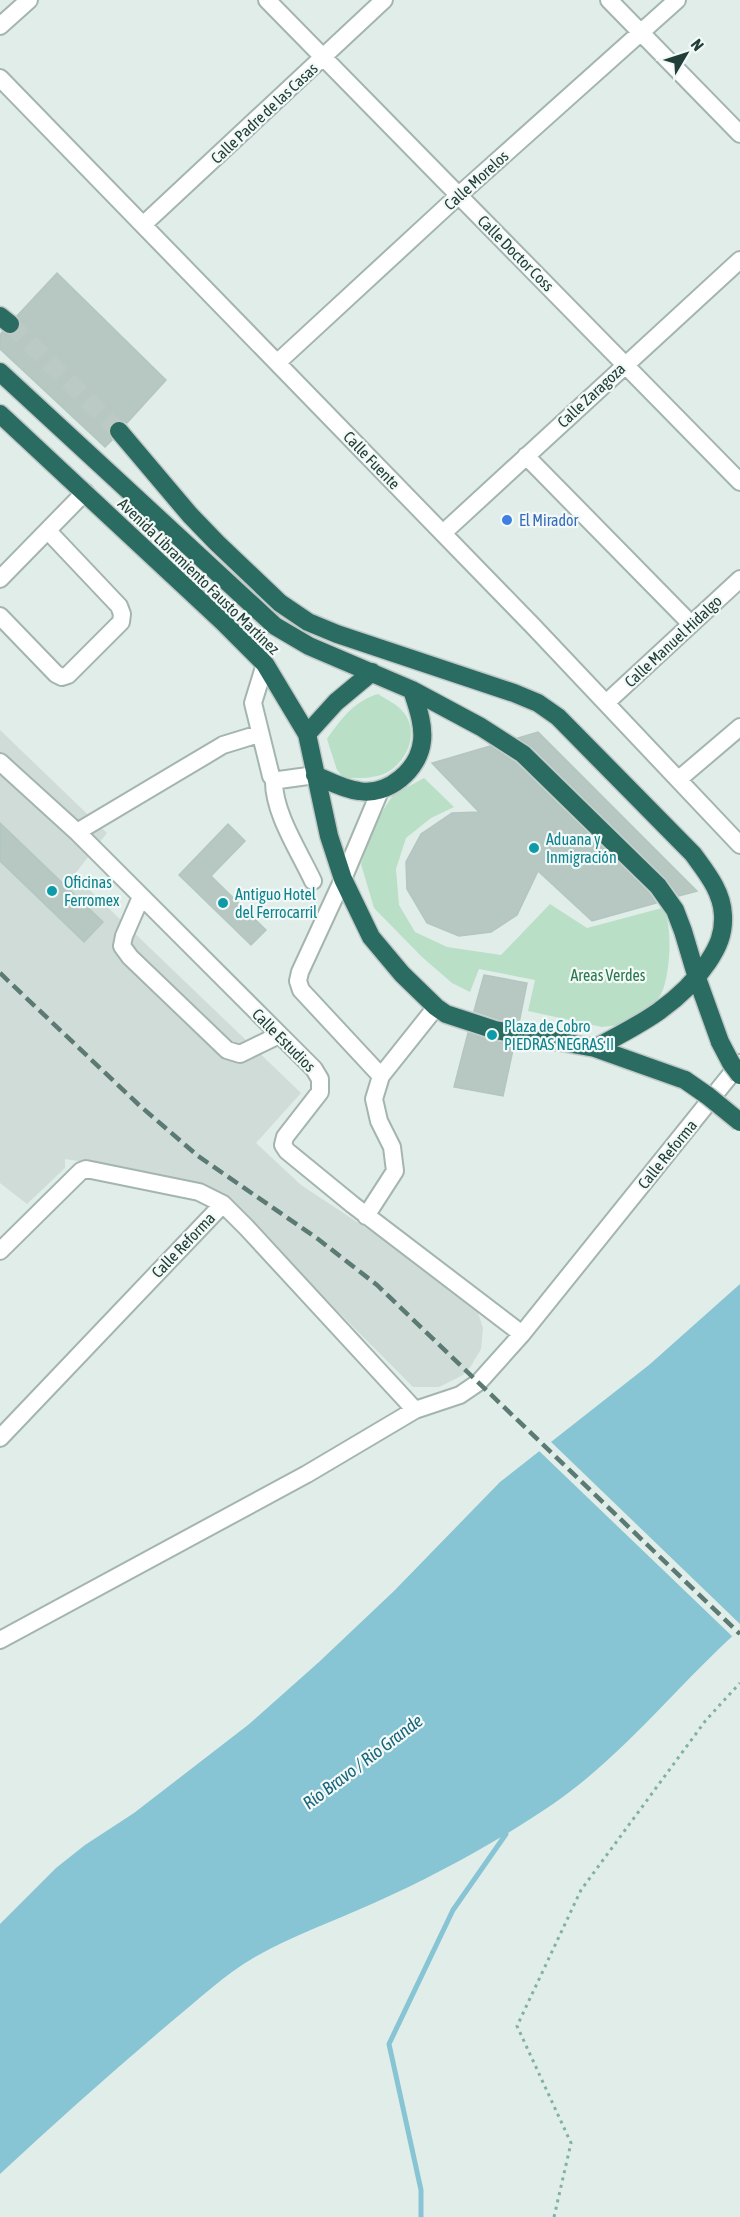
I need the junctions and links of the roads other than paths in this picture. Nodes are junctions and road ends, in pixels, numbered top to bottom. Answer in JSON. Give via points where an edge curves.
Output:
{"nodes":[{"id":1,"x":29,"y":0,"type":"edge"},
{"id":2,"x":267,"y":0,"type":"edge"},
{"id":3,"x":384,"y":0,"type":"edge"},
{"id":4,"x":609,"y":0,"type":"edge"},
{"id":5,"x":677,"y":0,"type":"edge"},
{"id":6,"x":0,"y":26,"type":"edge"},
{"id":7,"x":641,"y":32,"type":"junction"},
{"id":8,"x":325,"y":57,"type":"junction"},
{"id":9,"x":0,"y":78,"type":"edge"},
{"id":10,"x":740,"y":134,"type":"edge"},
{"id":11,"x":459,"y":195,"type":"junction"},
{"id":12,"x":144,"y":224,"type":"junction"},
{"id":13,"x":740,"y":260,"type":"edge"},
{"id":14,"x":278,"y":362,"type":"junction"},
{"id":15,"x":625,"y":363,"type":"junction"},
{"id":16,"x":0,"y":372,"type":"edge"},
{"id":17,"x":0,"y":414,"type":"edge"},
{"id":18,"x":119,"y":431,"type":"tunnel mouth"},
{"id":19,"x":526,"y":456,"type":"junction"},
{"id":20,"x":740,"y":482,"type":"edge"},
{"id":21,"x":85,"y":492,"type":"junction"},
{"id":22,"x":48,"y":531,"type":"junction"},
{"id":23,"x":443,"y":533,"type":"junction"},
{"id":24,"x":0,"y":579,"type":"edge"},
{"id":25,"x":740,"y":579,"type":"edge"},
{"id":26,"x":0,"y":616,"type":"edge"},
{"id":27,"x":691,"y":624,"type":"junction"},
{"id":28,"x":265,"y":664,"type":"junction"},
{"id":29,"x":372,"y":672,"type":"junction"},
{"id":30,"x":412,"y":690,"type":"junction"},
{"id":31,"x":606,"y":703,"type":"junction"},
{"id":32,"x":740,"y":727,"type":"edge"},
{"id":33,"x":259,"y":734,"type":"junction"},
{"id":34,"x":307,"y":734,"type":"junction"},
{"id":35,"x":0,"y":762,"type":"edge"},
{"id":36,"x":315,"y":775,"type":"junction"},
{"id":37,"x":679,"y":779,"type":"junction"},
{"id":38,"x":274,"y":780,"type":"junction"},
{"id":39,"x":380,"y":791,"type":"junction"},
{"id":40,"x":77,"y":832,"type":"junction"},
{"id":41,"x":740,"y":845,"type":"edge"},
{"id":42,"x":343,"y":879,"type":"junction"},
{"id":43,"x":313,"y":881,"type":"dead end"},
{"id":44,"x":141,"y":897,"type":"junction"},
{"id":45,"x":697,"y":978,"type":"junction"},
{"id":46,"x":436,"y":1007,"type":"junction"},
{"id":47,"x":279,"y":1035,"type":"junction"},
{"id":48,"x":596,"y":1048,"type":"junction"},
{"id":49,"x":740,"y":1063,"type":"edge"},
{"id":50,"x":740,"y":1075,"type":"edge"},
{"id":51,"x":381,"y":1076,"type":"junction"},
{"id":52,"x":740,"y":1122,"type":"edge"},
{"id":53,"x":223,"y":1204,"type":"junction"},
{"id":54,"x":366,"y":1216,"type":"junction"},
{"id":55,"x":0,"y":1251,"type":"edge"},
{"id":56,"x":522,"y":1334,"type":"junction"},
{"id":57,"x":415,"y":1410,"type":"junction"},
{"id":58,"x":0,"y":1438,"type":"edge"},
{"id":59,"x":0,"y":1640,"type":"edge"}],
"edges":[{"from":1,"to":6,"type":"street"},
{"from":2,"to":8,"type":"street","name":"Calle Doctor Coss"},
{"from":3,"to":8,"type":"street","name":"Calle Padre de las Casas"},
{"from":4,"to":7,"type":"street"},
{"from":5,"to":7,"type":"street","name":"Calle Morelos"},
{"from":7,"to":10,"type":"street"},
{"from":7,"to":11,"type":"street","name":"Calle Morelos"},
{"from":8,"to":11,"type":"street","name":"Calle Doctor Coss"},
{"from":8,"to":12,"type":"street","name":"Calle Padre de las Casas"},
{"from":9,"to":12,"type":"street","name":"Calle Fuente"},
{"from":11,"to":14,"type":"street","name":"Calle Morelos"},
{"from":11,"to":15,"type":"street","name":"Calle Doctor Coss"},
{"from":12,"to":14,"type":"street","name":"Calle Fuente"},
{"from":13,"to":15,"type":"street","name":"Calle Zaragoza"},
{"from":14,"to":23,"type":"street","name":"Calle Fuente"},
{"from":15,"to":19,"type":"street","name":"Calle Zaragoza"},
{"from":15,"to":20,"type":"street","name":"Calle Doctor Coss"},
{"from":16,"to":29,"type":"highway","name":"Avenida Libramiento Fausto Martínez","via":[[275,626],[309,646]]},
{"from":17,"to":21,"type":"highway","name":"Avenida Libramiento Fausto Martínez"},
{"from":18,"to":45,"type":"highway","via":[[210,536],[280,603],[308,622],[513,693],[558,717],[709,874],[723,913],[723,930],[719,945]]},
{"from":19,"to":23,"type":"street","name":"Calle Zaragoza"},
{"from":19,"to":27,"type":"street"},
{"from":21,"to":22,"type":"street"},
{"from":21,"to":28,"type":"highway","name":"Avenida Libramiento Fausto Martínez"},
{"from":22,"to":24,"type":"street"},
{"from":22,"to":26,"type":"street","via":[[119,606],[121,622],[68,675],[62,676]]},
{"from":23,"to":31,"type":"street","name":"Calle Fuente"},
{"from":25,"to":27,"type":"street","name":"Calle Manuel Hidalgo"},
{"from":27,"to":31,"type":"street","name":"Calle Manuel Hidalgo"},
{"from":28,"to":33,"type":"street","via":[[254,697]]},
{"from":28,"to":34,"type":"highway","name":"Avenida Libramiento Fausto Martínez"},
{"from":29,"to":30,"type":"highway","name":"Avenida Libramiento Fausto Martínez"},
{"from":29,"to":34,"type":"highway","via":[[336,702]]},
{"from":30,"to":39,"type":"highway","via":[[422,741],[413,765]]},
{"from":30,"to":45,"type":"highway","name":"Avenida Libramiento Fausto Martínez","via":[[523,754],[658,885],[675,910]]},
{"from":31,"to":37,"type":"street","name":"Calle Fuente"},
{"from":32,"to":37,"type":"street"},
{"from":33,"to":38,"type":"street"},
{"from":33,"to":40,"type":"street","via":[[223,745]]},
{"from":34,"to":36,"type":"highway","name":"Avenida Libramiento Fausto Martínez"},
{"from":35,"to":40,"type":"street","name":"Calle Estudios"},
{"from":36,"to":38,"type":"street"},
{"from":36,"to":39,"type":"highway","via":[[360,792]]},
{"from":36,"to":42,"type":"highway","name":"Avenida Libramiento Fausto Martínez"},
{"from":37,"to":41,"type":"street","name":"Calle Fuente"},
{"from":38,"to":43,"type":"street","via":[[278,807]]},
{"from":39,"to":42,"type":"street"},
{"from":40,"to":44,"type":"street","name":"Calle Estudios"},
{"from":42,"to":46,"type":"highway","name":"Avenida Libramiento Fausto Martínez","via":[[371,937]]},
{"from":42,"to":51,"type":"street","via":[[298,981],[301,990]]},
{"from":44,"to":47,"type":"street","name":"Calle Estudios"},
{"from":44,"to":47,"type":"street","via":[[122,946],[130,957],[227,1050],[240,1054]]},
{"from":45,"to":48,"type":"highway","via":[[673,1002],[643,1023]]},
{"from":45,"to":50,"type":"highway","name":"Avenida Libramiento Fausto Martínez","bridge":true,"via":[[720,1042]]},
{"from":46,"to":48,"type":"highway","name":"Avenida Libramiento Fausto Martínez","via":[[495,1030]]},
{"from":46,"to":51,"type":"street"},
{"from":47,"to":54,"type":"street","name":"Calle Estudios","via":[[320,1079],[320,1092],[283,1144]]},
{"from":48,"to":52,"type":"highway","name":"Avenida Libramiento Fausto Martínez","bridge":true,"via":[[685,1080]]},
{"from":49,"to":56,"type":"street","name":"Calle Reforma"},
{"from":51,"to":54,"type":"street","via":[[374,1100],[392,1147],[395,1171]]},
{"from":53,"to":55,"type":"street","via":[[199,1192],[86,1169]]},
{"from":53,"to":57,"type":"street","name":"Calle Reforma"},
{"from":53,"to":58,"type":"street","name":"Calle Reforma"},
{"from":54,"to":56,"type":"street","name":"Calle Estudios"},
{"from":56,"to":57,"type":"street","name":"Calle Reforma","via":[[479,1382],[453,1398]]},
{"from":57,"to":59,"type":"street","name":"Calle Reforma","via":[[307,1474]]}]}
